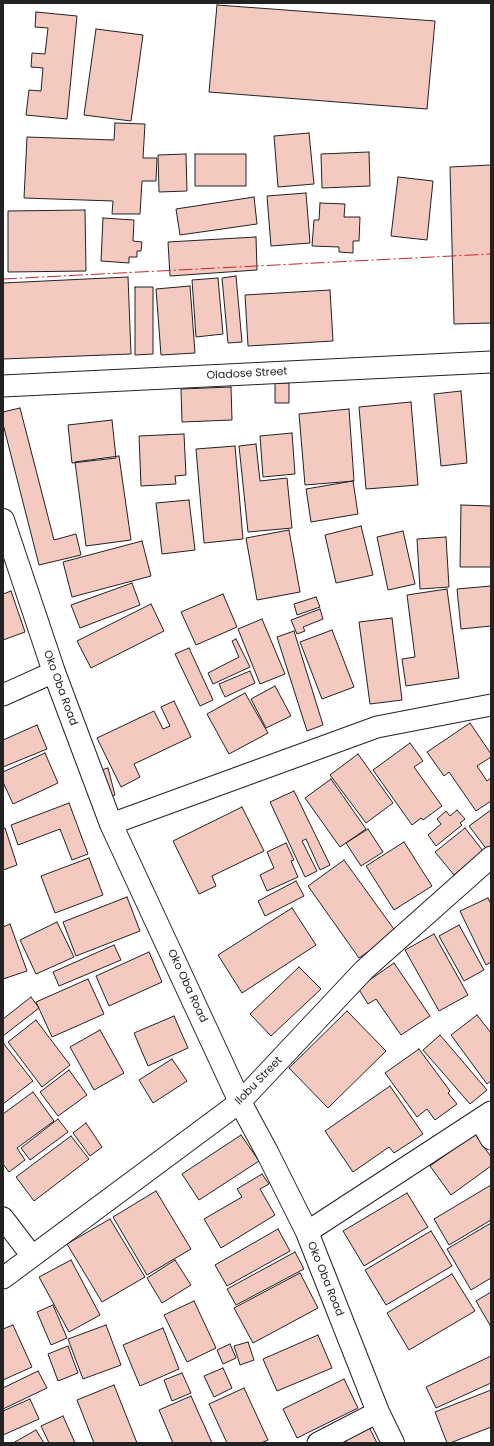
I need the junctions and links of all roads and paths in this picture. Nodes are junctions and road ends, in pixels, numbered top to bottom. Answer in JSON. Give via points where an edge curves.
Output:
{"nodes":[{"id":1,"x":491,"y":362,"type":"edge"},
{"id":2,"x":3,"y":386,"type":"edge"},
{"id":3,"x":4,"y":530,"type":"edge"},
{"id":4,"x":54,"y":672,"type":"junction"},
{"id":5,"x":3,"y":696,"type":"edge"},
{"id":6,"x":491,"y":705,"type":"edge"},
{"id":7,"x":111,"y":824,"type":"junction"},
{"id":8,"x":491,"y":857,"type":"edge"},
{"id":9,"x":240,"y":1102,"type":"junction"},
{"id":10,"x":485,"y":1116,"type":"edge"},
{"id":11,"x":491,"y":1139,"type":"edge"},
{"id":12,"x":3,"y":1218,"type":"edge"},
{"id":13,"x":307,"y":1232,"type":"junction"},
{"id":14,"x":32,"y":1256,"type":"junction"},
{"id":15,"x":3,"y":1278,"type":"edge"},
{"id":16,"x":378,"y":1412,"type":"junction"},
{"id":17,"x":318,"y":1443,"type":"edge"},
{"id":18,"x":393,"y":1443,"type":"edge"}],
"edges":[{"from":1,"to":2,"type":"street","name":"Oladose Street"},
{"from":3,"to":4,"type":"street","name":"Oko Oba Road"},
{"from":4,"to":5,"type":"street"},
{"from":4,"to":7,"type":"street","name":"Oko Oba Road"},
{"from":6,"to":7,"type":"street","via":[[377,727]]},
{"from":7,"to":9,"type":"street","name":"Oko Oba Road"},
{"from":8,"to":9,"type":"street","name":"Ilobu Street","via":[[364,970]]},
{"from":9,"to":13,"type":"street","name":"Oko Oba Road"},
{"from":9,"to":14,"type":"street","name":"Ilobu Street"},
{"from":10,"to":11,"type":"street"},
{"from":10,"to":13,"type":"street"},
{"from":12,"to":14,"type":"street"},
{"from":13,"to":16,"type":"street","name":"Oko Oba Road"},
{"from":14,"to":15,"type":"street","name":"Ilobu Street"},
{"from":16,"to":17,"type":"street"},
{"from":16,"to":18,"type":"street","name":"Oko Oba Road"}]}
